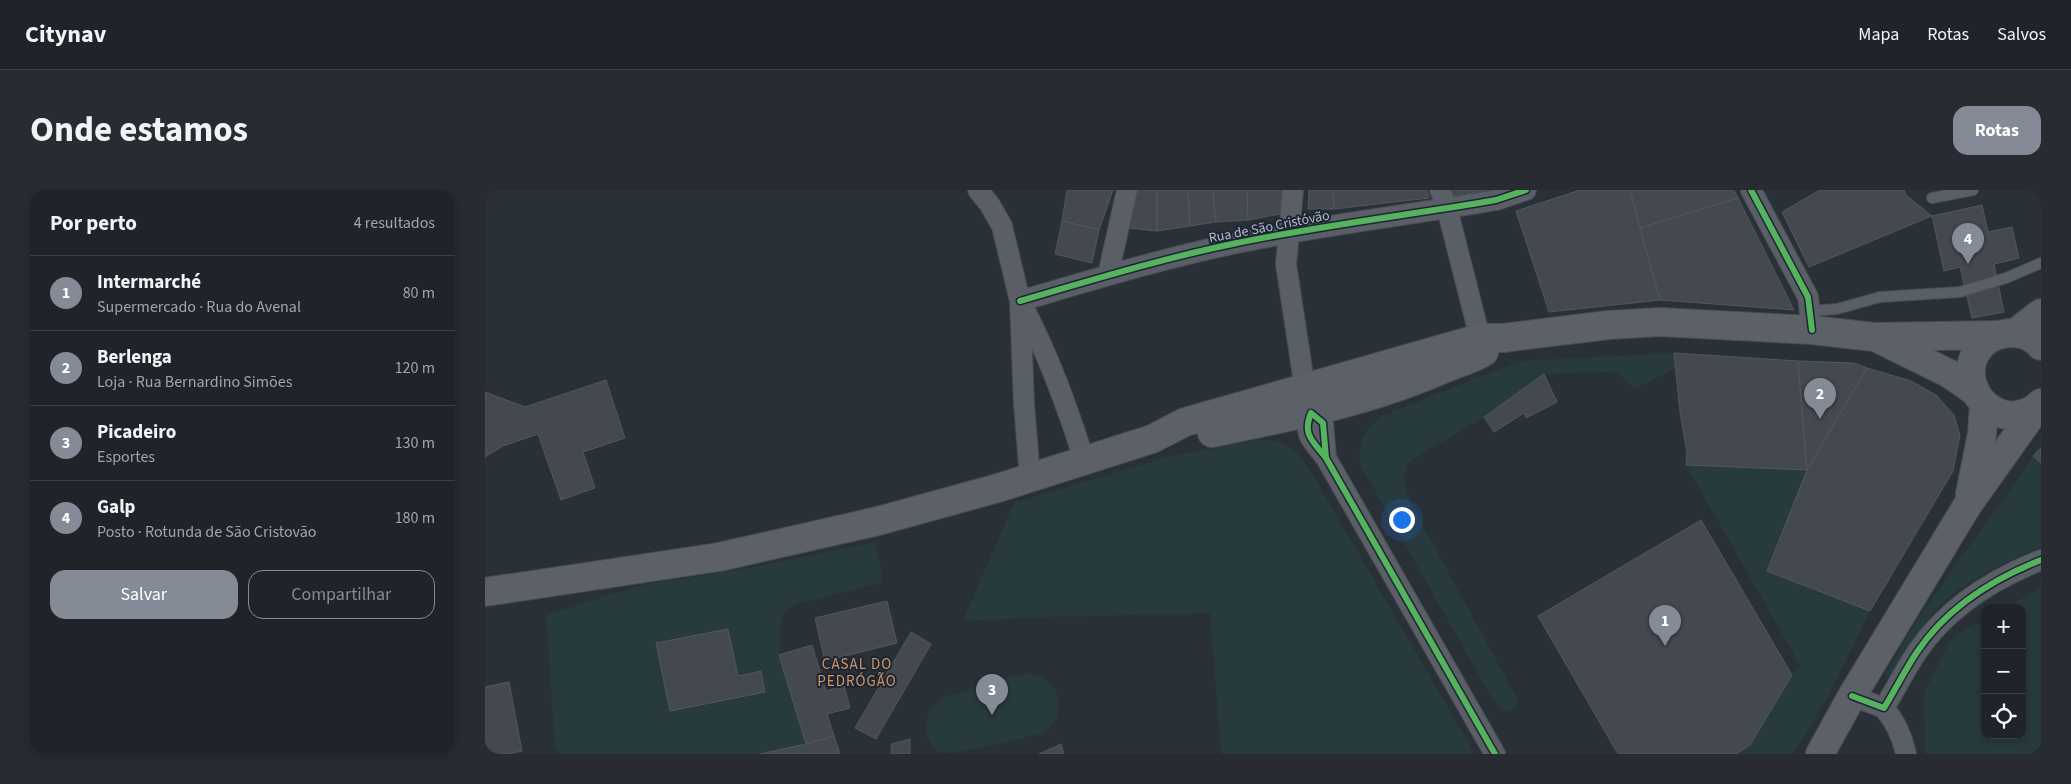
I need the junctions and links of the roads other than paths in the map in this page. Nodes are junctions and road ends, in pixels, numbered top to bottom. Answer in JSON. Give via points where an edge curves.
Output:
{"nodes":[{"id":1,"x":979,"y":190,"type":"edge"},
{"id":2,"x":1127,"y":190,"type":"edge"},
{"id":3,"x":1293,"y":190,"type":"edge"},
{"id":4,"x":1526,"y":190,"type":"edge"},
{"id":5,"x":1751,"y":190,"type":"edge"},
{"id":6,"x":1973,"y":190,"type":"edge"},
{"id":7,"x":1495,"y":195,"type":"edge"},
{"id":8,"x":1932,"y":198,"type":"dead end"},
{"id":9,"x":1444,"y":199,"type":"edge"},
{"id":10,"x":1290,"y":232,"type":"junction"},
{"id":11,"x":2041,"y":263,"type":"edge"},
{"id":12,"x":1108,"y":275,"type":"junction"},
{"id":13,"x":1020,"y":301,"type":"junction"},
{"id":14,"x":2041,"y":313,"type":"edge"},
{"id":15,"x":1811,"y":321,"type":"junction"},
{"id":16,"x":2007,"y":334,"type":"junction"},
{"id":17,"x":1875,"y":337,"type":"junction"},
{"id":18,"x":1492,"y":338,"type":"junction"},
{"id":19,"x":2041,"y":346,"type":"edge"},
{"id":20,"x":1979,"y":397,"type":"junction"},
{"id":21,"x":1308,"y":401,"type":"junction"},
{"id":22,"x":2039,"y":404,"type":"edge"},
{"id":23,"x":1083,"y":461,"type":"junction"},
{"id":24,"x":1030,"y":478,"type":"junction"},
{"id":25,"x":1967,"y":506,"type":"junction"},
{"id":26,"x":2041,"y":560,"type":"edge"},
{"id":27,"x":485,"y":592,"type":"edge"},
{"id":28,"x":1852,"y":696,"type":"junction"},
{"id":29,"x":1884,"y":708,"type":"junction"},
{"id":30,"x":1495,"y":754,"type":"edge"},
{"id":31,"x":1820,"y":754,"type":"edge"},
{"id":32,"x":1906,"y":754,"type":"edge"}],
"edges":[{"from":1,"to":13,"type":"street","via":[[1002,226]]},
{"from":2,"to":12,"type":"street"},
{"from":3,"to":10,"type":"street"},
{"from":4,"to":7,"type":"street","name":"Rua de São Cristóvão"},
{"from":5,"to":15,"type":"street","via":[[1808,297]]},
{"from":6,"to":8,"type":"lane"},
{"from":7,"to":9,"type":"street","name":"Rua de São Cristóvão"},
{"from":9,"to":10,"type":"street","name":"Rua de São Cristóvão"},
{"from":9,"to":18,"type":"street"},
{"from":10,"to":12,"type":"street","name":"Rua de São Cristóvão"},
{"from":10,"to":21,"type":"street","via":[[1286,264]]},
{"from":11,"to":15,"type":"lane","via":[[1960,292],[1880,297],[1837,309]]},
{"from":12,"to":13,"type":"street","name":"Rua de São Cristóvão"},
{"from":13,"to":23,"type":"street","via":[[1047,358],[1079,440]]},
{"from":13,"to":24,"type":"street"},
{"from":14,"to":16,"type":"main road"},
{"from":15,"to":17,"type":"main road"},
{"from":15,"to":18,"type":"main road","via":[[1608,324]]},
{"from":16,"to":17,"type":"main road"},
{"from":16,"to":19,"type":"main road","via":[[2028,336]]},
{"from":16,"to":20,"type":"main road","via":[[1986,341],[1977,351],[1971,378]]},
{"from":17,"to":20,"type":"main road","via":[[1951,374]]},
{"from":18,"to":21,"type":"main road","via":[[1481,353],[1422,378]]},
{"from":20,"to":22,"type":"main road","via":[[1993,411],[2004,414],[2027,412]]},
{"from":20,"to":25,"type":"main road","via":[[1982,434]]},
{"from":21,"to":23,"type":"main road","via":[[1188,437],[1152,440]]},
{"from":21,"to":30,"type":"street","via":[[1323,424],[1326,458]]},
{"from":22,"to":25,"type":"main road"},
{"from":23,"to":24,"type":"main road"},
{"from":24,"to":27,"type":"main road","via":[[878,521],[728,555]]},
{"from":25,"to":28,"type":"main road"},
{"from":26,"to":29,"type":"street","via":[[2001,578],[1943,620],[1917,652]]},
{"from":28,"to":29,"type":"street"},
{"from":28,"to":31,"type":"main road"},
{"from":29,"to":32,"type":"street","via":[[1894,720]]}]}
